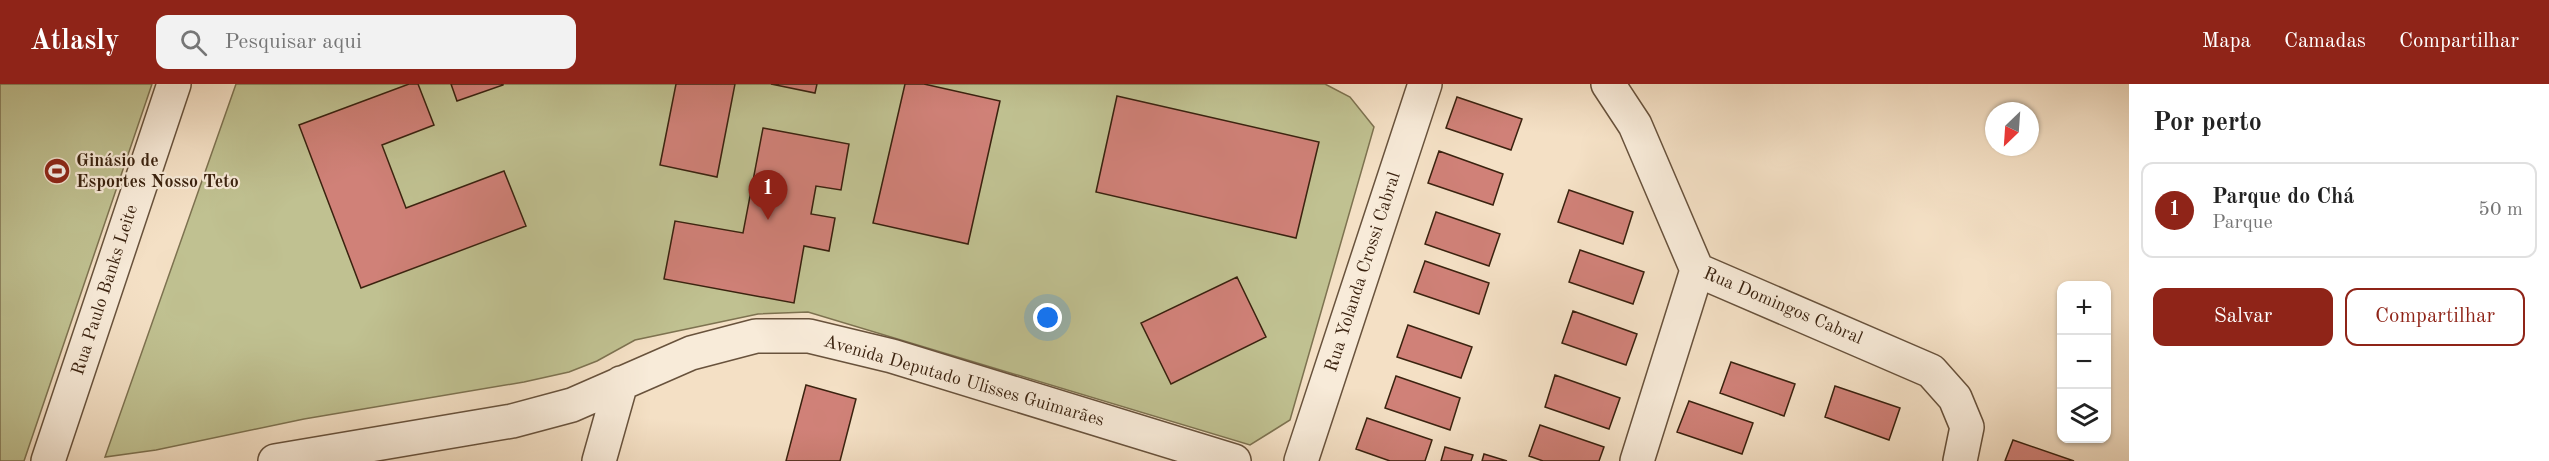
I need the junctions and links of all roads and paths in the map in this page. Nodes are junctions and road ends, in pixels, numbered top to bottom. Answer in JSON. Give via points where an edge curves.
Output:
{"nodes":[{"id":1,"x":174,"y":84,"type":"edge"},
{"id":2,"x":1425,"y":84,"type":"edge"},
{"id":3,"x":1608,"y":84,"type":"edge"},
{"id":4,"x":1696,"y":270,"type":"junction"},
{"id":5,"x":621,"y":383,"type":"junction"},
{"id":6,"x":48,"y":461,"type":"edge"},
{"id":7,"x":275,"y":461,"type":"edge"},
{"id":8,"x":599,"y":461,"type":"edge"},
{"id":9,"x":1234,"y":461,"type":"edge"},
{"id":10,"x":1301,"y":461,"type":"edge"},
{"id":11,"x":1637,"y":461,"type":"edge"},
{"id":12,"x":1960,"y":461,"type":"edge"}],
"edges":[{"from":1,"to":6,"type":"street","name":"Rua Paulo Banks Leite"},
{"from":2,"to":10,"type":"street","name":"Rua Yolanda Crossi Cabral"},
{"from":3,"to":4,"type":"street","name":"Rua Domingos Cabral","via":[[1635,125]]},
{"from":4,"to":11,"type":"street"},
{"from":4,"to":12,"type":"street","name":"Rua Domingos Cabral","via":[[1930,372],[1955,398],[1967,427]]},
{"from":5,"to":7,"type":"street","name":"Avenida Deputado Ulisses Guimarães","via":[[572,405],[512,422]]},
{"from":5,"to":8,"type":"street"},
{"from":5,"to":9,"type":"street","name":"Avenida Deputado Ulisses Guimarães","via":[[691,353],[756,336],[809,336],[891,356]]}]}
